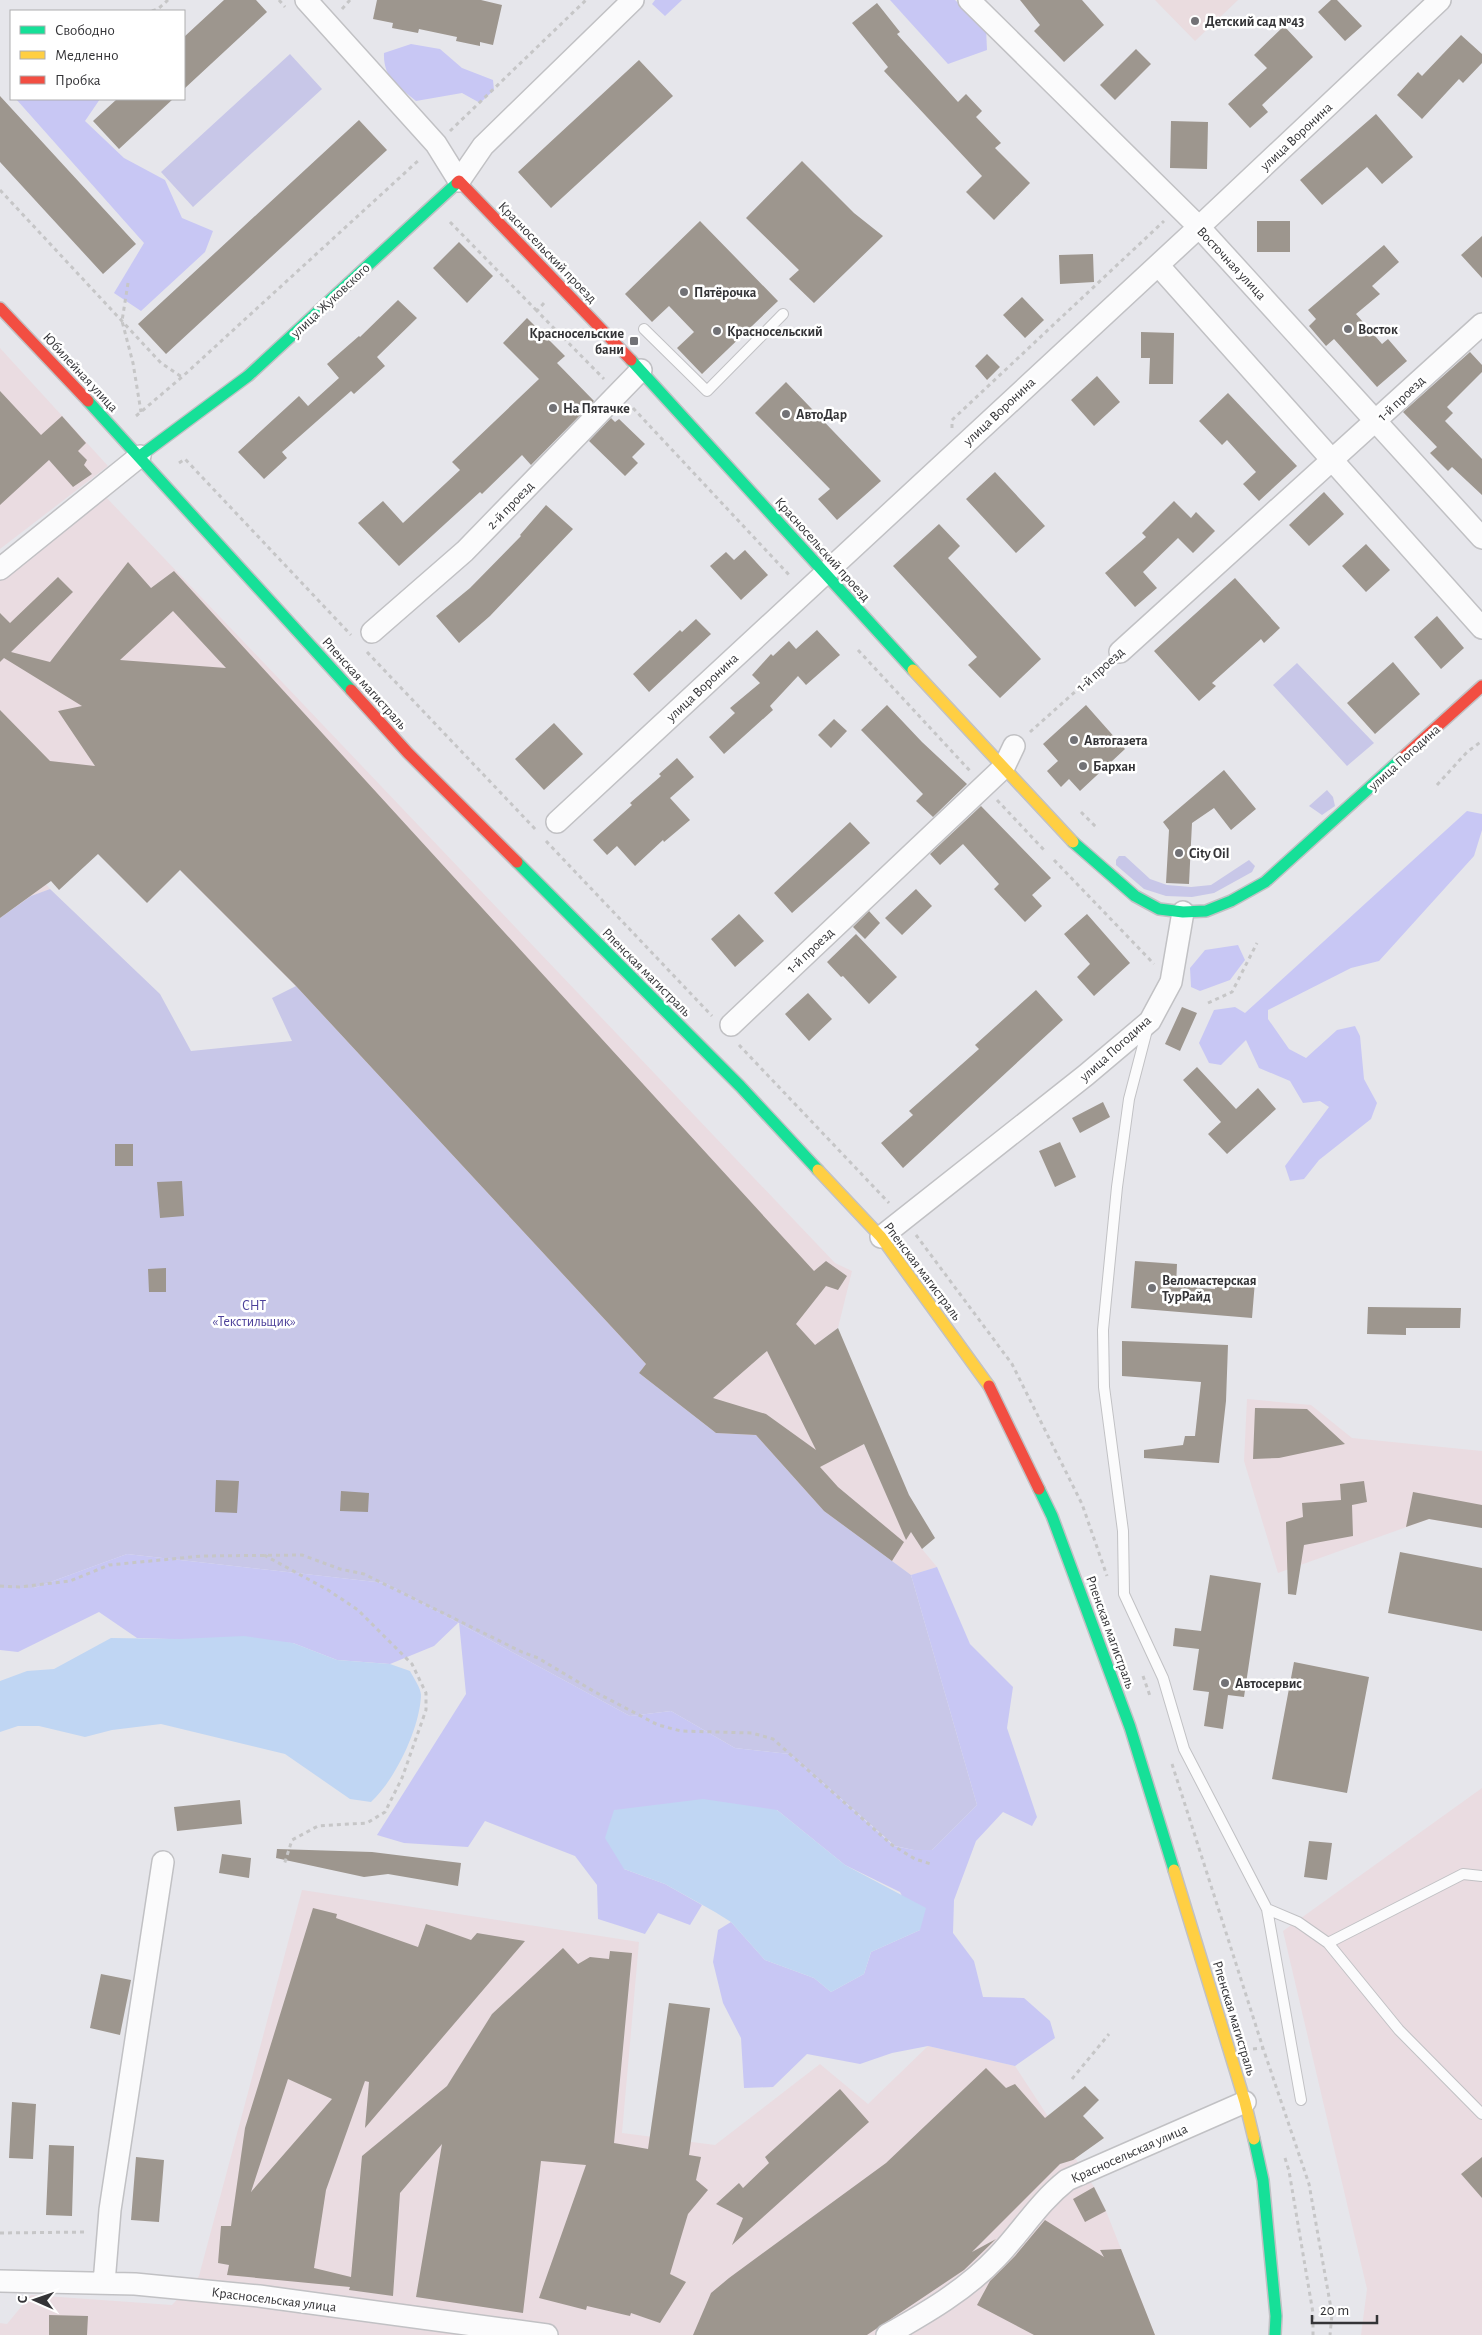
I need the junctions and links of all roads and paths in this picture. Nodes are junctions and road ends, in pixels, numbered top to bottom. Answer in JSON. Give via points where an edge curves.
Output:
{"nodes":[{"id":1,"x":168,"y":0,"type":"edge"},
{"id":2,"x":306,"y":0,"type":"edge"},
{"id":3,"x":586,"y":0,"type":"edge"},
{"id":4,"x":633,"y":0,"type":"edge"},
{"id":5,"x":969,"y":0,"type":"edge"},
{"id":6,"x":1440,"y":0,"type":"edge"},
{"id":7,"x":155,"y":10,"type":"edge"},
{"id":8,"x":436,"y":144,"type":"junction"},
{"id":9,"x":459,"y":181,"type":"junction"},
{"id":10,"x":0,"y":190,"type":"edge"},
{"id":11,"x":1179,"y":207,"type":"junction"},
{"id":12,"x":448,"y":221,"type":"dead end"},
{"id":13,"x":1199,"y":227,"type":"junction"},
{"id":14,"x":1158,"y":265,"type":"junction"},
{"id":15,"x":128,"y":283,"type":"dead end"},
{"id":16,"x":548,"y":299,"type":"dead end"},
{"id":17,"x":0,"y":308,"type":"edge"},
{"id":18,"x":537,"y":311,"type":"junction"},
{"id":19,"x":783,"y":314,"type":"dead end"},
{"id":20,"x":122,"y":321,"type":"junction"},
{"id":21,"x":1482,"y":324,"type":"edge"},
{"id":22,"x":644,"y":329,"type":"dead end"},
{"id":23,"x":641,"y":370,"type":"junction"},
{"id":24,"x":182,"y":377,"type":"junction"},
{"id":25,"x":619,"y":393,"type":"junction"},
{"id":26,"x":141,"y":412,"type":"junction"},
{"id":27,"x":135,"y":417,"type":"dead end"},
{"id":28,"x":1377,"y":421,"type":"junction"},
{"id":29,"x":140,"y":456,"type":"junction"},
{"id":30,"x":951,"y":456,"type":"junction"},
{"id":31,"x":1332,"y":461,"type":"junction"},
{"id":32,"x":1482,"y":538,"type":"edge"},
{"id":33,"x":0,"y":569,"type":"edge"},
{"id":34,"x":824,"y":573,"type":"junction"},
{"id":35,"x":804,"y":591,"type":"junction"},
{"id":36,"x":1482,"y":628,"type":"edge"},
{"id":37,"x":372,"y":632,"type":"dead end"},
{"id":38,"x":857,"y":649,"type":"dead end"},
{"id":39,"x":1120,"y":652,"type":"joint"},
{"id":40,"x":1482,"y":686,"type":"edge"},
{"id":41,"x":1482,"y":741,"type":"edge"},
{"id":42,"x":1014,"y":746,"type":"joint"},
{"id":43,"x":1004,"y":767,"type":"junction"},
{"id":44,"x":1437,"y":785,"type":"dead end"},
{"id":45,"x":983,"y":786,"type":"junction"},
{"id":46,"x":1080,"y":810,"type":"dead end"},
{"id":47,"x":557,"y":822,"type":"dead end"},
{"id":48,"x":1104,"y":836,"type":"dead end"},
{"id":49,"x":1182,"y":912,"type":"junction"},
{"id":50,"x":1257,"y":943,"type":"dead end"},
{"id":51,"x":1172,"y":982,"type":"junction"},
{"id":52,"x":1208,"y":1002,"type":"dead end"},
{"id":53,"x":1150,"y":1021,"type":"junction"},
{"id":54,"x":731,"y":1025,"type":"dead end"},
{"id":55,"x":881,"y":1237,"type":"junction"},
{"id":56,"x":264,"y":1555,"type":"junction"},
{"id":57,"x":0,"y":1586,"type":"edge"},
{"id":58,"x":163,"y":1862,"type":"dead end"},
{"id":59,"x":931,"y":1864,"type":"dead end"},
{"id":60,"x":284,"y":1865,"type":"dead end"},
{"id":61,"x":1482,"y":1876,"type":"edge"},
{"id":62,"x":1267,"y":1909,"type":"junction"},
{"id":63,"x":1328,"y":1943,"type":"junction"},
{"id":64,"x":1109,"y":2034,"type":"dead end"},
{"id":65,"x":1254,"y":2059,"type":"dead end"},
{"id":66,"x":1072,"y":2079,"type":"dead end"},
{"id":67,"x":1301,"y":2100,"type":"dead end"},
{"id":68,"x":1245,"y":2102,"type":"junction"},
{"id":69,"x":1482,"y":2114,"type":"edge"},
{"id":70,"x":1283,"y":2153,"type":"dead end"},
{"id":71,"x":108,"y":2231,"type":"junction"},
{"id":72,"x":0,"y":2233,"type":"edge"},
{"id":73,"x":0,"y":2281,"type":"edge"},
{"id":74,"x":104,"y":2283,"type":"junction"},
{"id":75,"x":547,"y":2335,"type":"edge"},
{"id":76,"x":887,"y":2335,"type":"edge"},
{"id":77,"x":1275,"y":2335,"type":"edge"},
{"id":78,"x":1313,"y":2335,"type":"edge"},
{"id":79,"x":1330,"y":2335,"type":"edge"}],
"edges":[{"from":1,"to":7,"type":"path"},
{"from":2,"to":8,"type":"street"},
{"from":3,"to":8,"type":"path"},
{"from":4,"to":9,"type":"street","name":"улица Жуковского","via":[[483,146]]},
{"from":5,"to":11,"type":"street","name":"Восточная улица"},
{"from":6,"to":13,"type":"street","name":"улица Воронина"},
{"from":8,"to":9,"type":"street"},
{"from":8,"to":24,"type":"path"},
{"from":9,"to":23,"type":"main road","name":"Красносельский проезд"},
{"from":9,"to":29,"type":"main road","name":"улица Жуковского","via":[[248,376]]},
{"from":10,"to":20,"type":"path"},
{"from":11,"to":13,"type":"street","name":"Восточная улица"},
{"from":11,"to":30,"type":"path","via":[[952,420]]},
{"from":12,"to":18,"type":"path"},
{"from":13,"to":14,"type":"street","name":"улица Воронина"},
{"from":13,"to":28,"type":"street","name":"Восточная улица"},
{"from":14,"to":30,"type":"street","name":"улица Воронина"},
{"from":14,"to":31,"type":"street"},
{"from":15,"to":20,"type":"path"},
{"from":16,"to":18,"type":"path"},
{"from":17,"to":29,"type":"main road","name":"Юбилейная улица"},
{"from":18,"to":25,"type":"path"},
{"from":19,"to":22,"type":"lane","via":[[707,391]]},
{"from":20,"to":24,"type":"path","via":[[161,363]]},
{"from":20,"to":26,"type":"path"},
{"from":21,"to":28,"type":"street","name":"1-й проезд"},
{"from":23,"to":25,"type":"street","name":"2-й проезд"},
{"from":23,"to":34,"type":"main road","name":"Красносельский проезд"},
{"from":24,"to":26,"type":"path"},
{"from":25,"to":35,"type":"path"},
{"from":25,"to":37,"type":"street","name":"2-й проезд","via":[[466,551]]},
{"from":26,"to":27,"type":"path"},
{"from":28,"to":31,"type":"street","name":"1-й проезд"},
{"from":28,"to":32,"type":"street","name":"Восточная улица"},
{"from":29,"to":33,"type":"street","name":"улица Жуковского"},
{"from":29,"to":55,"type":"main road","name":"Рпенская магистраль","via":[[408,753],[740,1086]]},
{"from":30,"to":34,"type":"street","name":"улица Воронина"},
{"from":31,"to":36,"type":"street"},
{"from":31,"to":39,"type":"street","name":"1-й проезд"},
{"from":34,"to":35,"type":"street","name":"улица Воронина"},
{"from":34,"to":43,"type":"main road","name":"Красносельский проезд"},
{"from":35,"to":47,"type":"street","name":"улица Воронина"},
{"from":38,"to":45,"type":"path"},
{"from":39,"to":42,"type":"path","name":"1-й проезд"},
{"from":40,"to":49,"type":"main road","name":"улица Погодина","via":[[1265,882],[1206,911]]},
{"from":41,"to":44,"type":"path","via":[[1467,752]]},
{"from":42,"to":43,"type":"street","name":"1-й проезд"},
{"from":43,"to":45,"type":"street","name":"1-й проезд"},
{"from":43,"to":49,"type":"main road","name":"Красносельский проезд","via":[[1073,842],[1135,896],[1159,909]]},
{"from":45,"to":51,"type":"path"},
{"from":45,"to":54,"type":"street","name":"1-й проезд"},
{"from":46,"to":48,"type":"path"},
{"from":49,"to":51,"type":"street","name":"улица Погодина"},
{"from":50,"to":52,"type":"path","via":[[1232,992]]},
{"from":51,"to":53,"type":"street","name":"улица Погодина"},
{"from":53,"to":55,"type":"street","name":"улица Погодина"},
{"from":53,"to":62,"type":"lane","via":[[1129,1099],[1103,1330],[1104,1387],[1123,1531],[1124,1594],[1163,1678],[1184,1749]]},
{"from":55,"to":68,"type":"main road","name":"Рпенская магистраль","via":[[988,1385],[1052,1516],[1130,1727]]},
{"from":56,"to":57,"type":"path","via":[[202,1556],[109,1565],[70,1581]]},
{"from":56,"to":59,"type":"path","via":[[302,1555],[364,1574],[538,1658],[658,1725],[681,1731],[752,1733],[773,1739],[892,1845],[915,1859]]},
{"from":56,"to":60,"type":"path","via":[[358,1610],[412,1664],[426,1693],[426,1710],[405,1770],[385,1812],[367,1823],[318,1826],[292,1840]]},
{"from":58,"to":71,"type":"street"},
{"from":61,"to":63,"type":"lane","via":[[1463,1874]]},
{"from":62,"to":63,"type":"lane","via":[[1298,1922]]},
{"from":62,"to":67,"type":"lane"},
{"from":63,"to":69,"type":"lane","via":[[1399,2030]]},
{"from":64,"to":66,"type":"path"},
{"from":65,"to":79,"type":"path","via":[[1251,2050],[1263,2048],[1309,2184],[1332,2314]]},
{"from":68,"to":76,"type":"street","name":"Красносельская улица","via":[[1067,2180],[1047,2196],[996,2258],[940,2305]]},
{"from":68,"to":77,"type":"main road","name":"Рпенская магистраль","via":[[1263,2180]]},
{"from":70,"to":78,"type":"path","via":[[1289,2171],[1313,2313]]},
{"from":71,"to":72,"type":"path"},
{"from":71,"to":74,"type":"street"},
{"from":73,"to":74,"type":"street","name":"Красносельская улица"},
{"from":74,"to":75,"type":"street","name":"Красносельская улица","via":[[259,2296]]}]}
